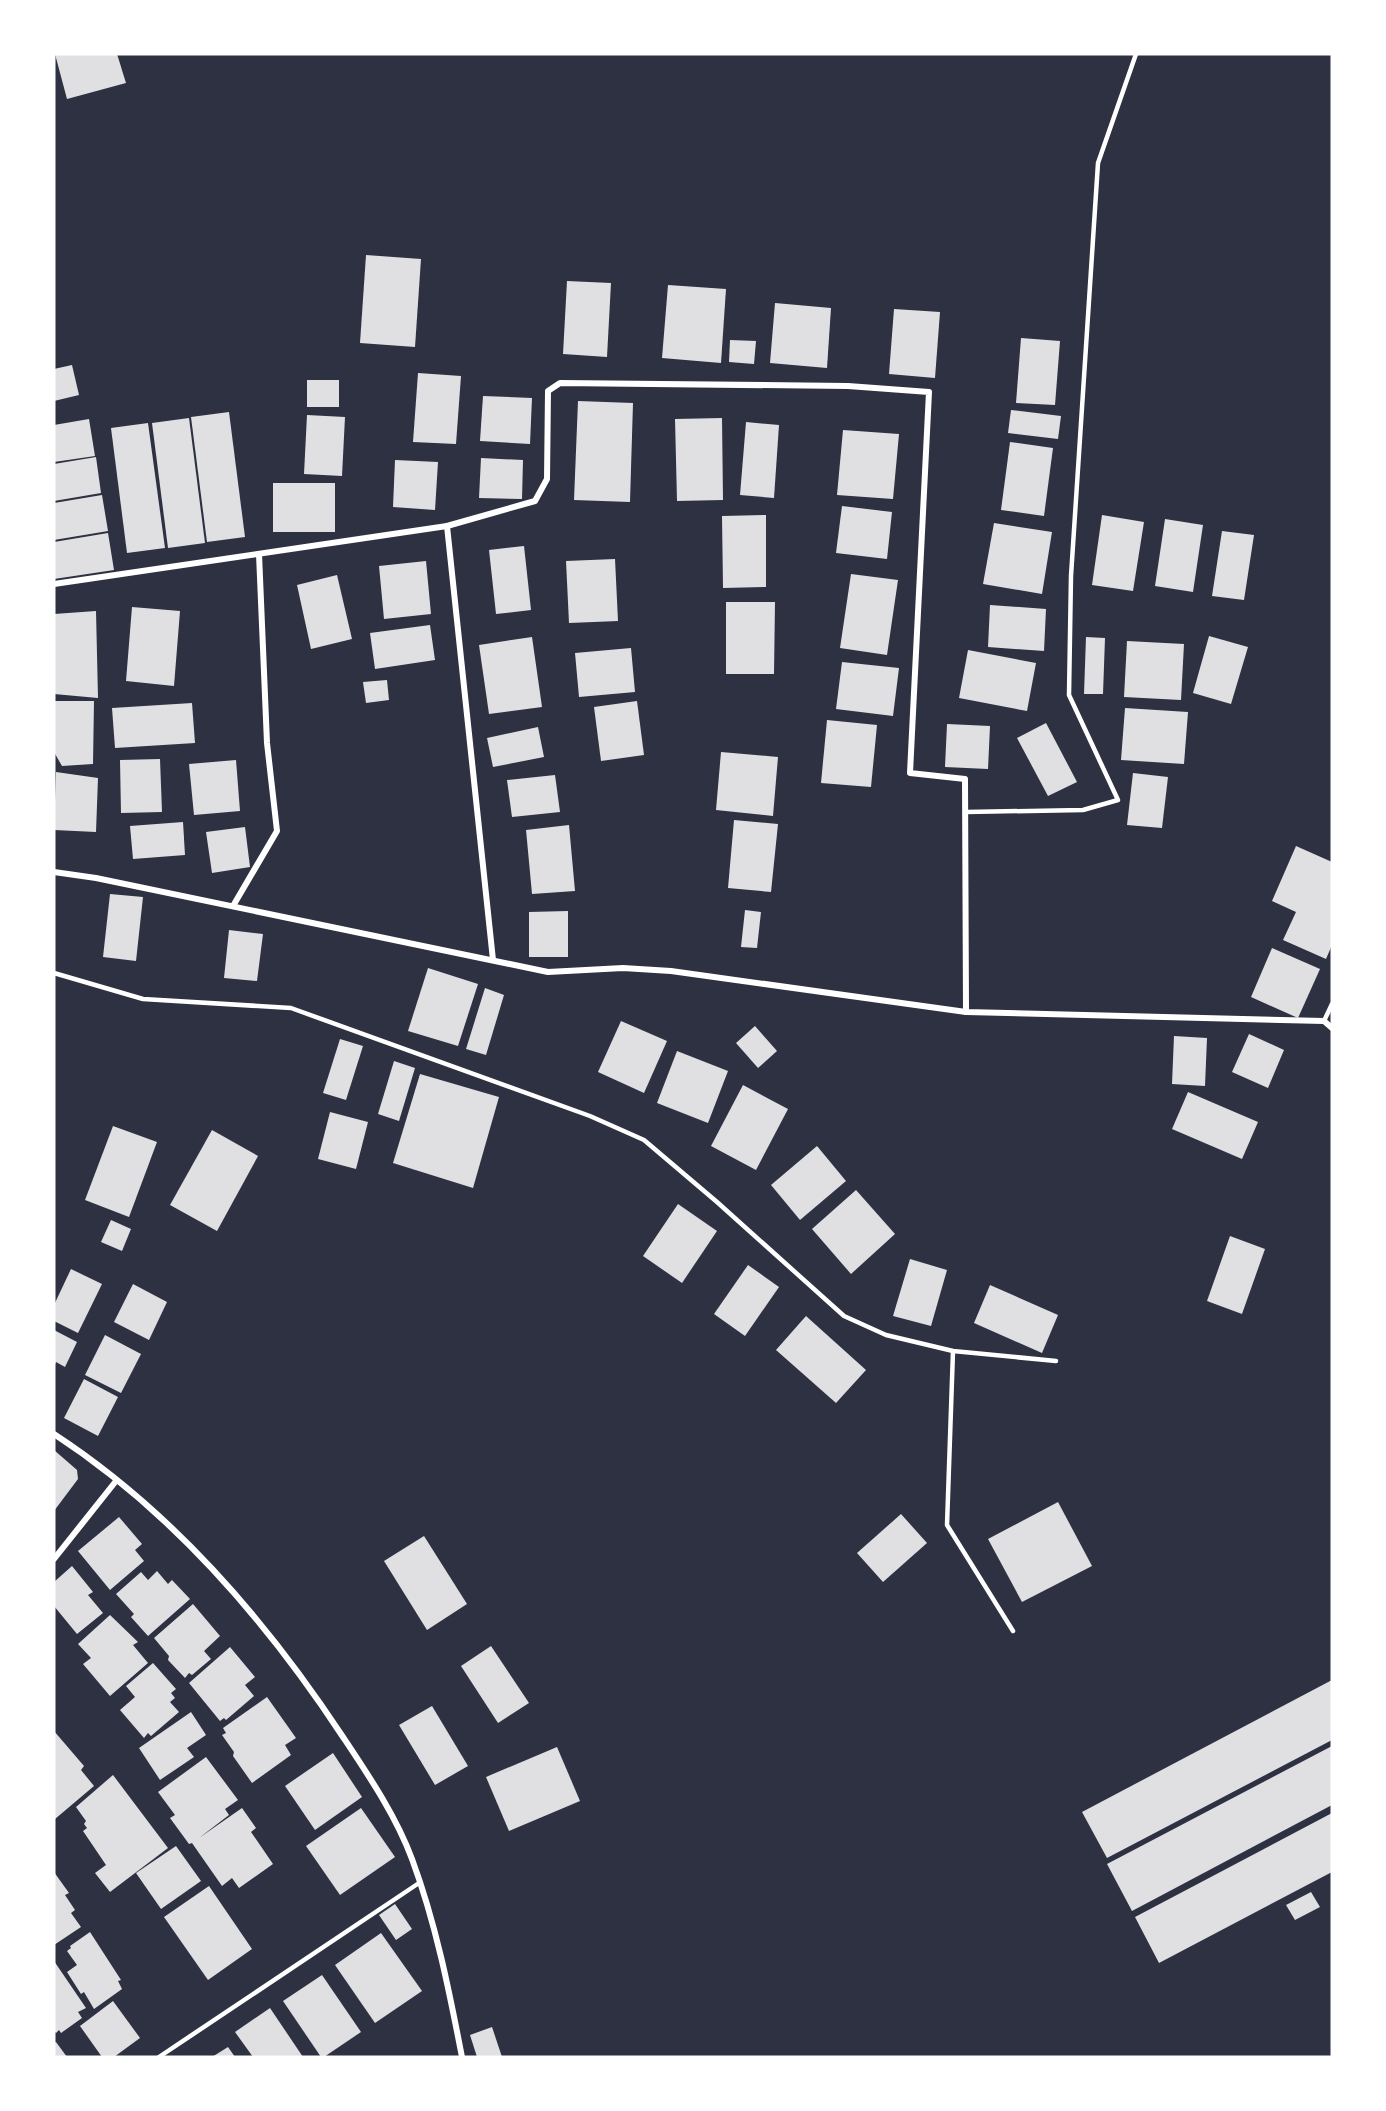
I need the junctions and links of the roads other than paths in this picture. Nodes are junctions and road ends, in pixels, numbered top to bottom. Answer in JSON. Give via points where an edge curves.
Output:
{"nodes":[{"id":1,"x":1136,"y":54,"type":"edge"},
{"id":2,"x":447,"y":526,"type":"junction"},
{"id":3,"x":259,"y":554,"type":"junction"},
{"id":4,"x":54,"y":584,"type":"edge"},
{"id":5,"x":966,"y":812,"type":"junction"},
{"id":6,"x":54,"y":872,"type":"edge"},
{"id":7,"x":233,"y":906,"type":"junction"},
{"id":8,"x":493,"y":960,"type":"junction"},
{"id":9,"x":54,"y":973,"type":"edge"},
{"id":10,"x":1332,"y":1004,"type":"edge"},
{"id":11,"x":966,"y":1012,"type":"junction"},
{"id":12,"x":1324,"y":1022,"type":"junction"},
{"id":13,"x":1332,"y":1028,"type":"edge"},
{"id":14,"x":953,"y":1351,"type":"junction"},
{"id":15,"x":1056,"y":1361,"type":"dead end"},
{"id":16,"x":54,"y":1434,"type":"edge"},
{"id":17,"x":116,"y":1480,"type":"junction"},
{"id":18,"x":54,"y":1559,"type":"edge"},
{"id":19,"x":1013,"y":1631,"type":"dead end"},
{"id":20,"x":420,"y":1882,"type":"junction"},
{"id":21,"x":159,"y":2057,"type":"edge"},
{"id":22,"x":462,"y":2057,"type":"edge"}],
"edges":[{"from":1,"to":5,"type":"lane","via":[[1098,163],[1071,588],[1069,695],[1118,800],[1083,810]]},
{"from":2,"to":3,"type":"street"},
{"from":2,"to":5,"type":"street","via":[[535,501],[547,479],[548,391],[560,383],[848,386],[929,392],[910,773],[965,779]]},
{"from":2,"to":8,"type":"street"},
{"from":3,"to":4,"type":"street"},
{"from":3,"to":7,"type":"street","via":[[267,743],[277,831]]},
{"from":5,"to":11,"type":"street"},
{"from":6,"to":7,"type":"street"},
{"from":7,"to":8,"type":"street"},
{"from":8,"to":11,"type":"street","via":[[548,972],[623,968],[671,971]]},
{"from":9,"to":14,"type":"lane","via":[[143,999],[291,1008],[590,1116],[644,1140],[844,1316],[886,1335]]},
{"from":10,"to":12,"type":"lane"},
{"from":11,"to":12,"type":"street"},
{"from":12,"to":13,"type":"street"},
{"from":14,"to":15,"type":"lane"},
{"from":14,"to":19,"type":"lane","via":[[947,1525]]},
{"from":16,"to":17,"type":"street"},
{"from":17,"to":18,"type":"street"},
{"from":17,"to":20,"type":"street","via":[[161,1517],[244,1603],[307,1682],[376,1786]]},
{"from":20,"to":21,"type":"lane"},
{"from":20,"to":22,"type":"street","via":[[442,1954]]}]}
